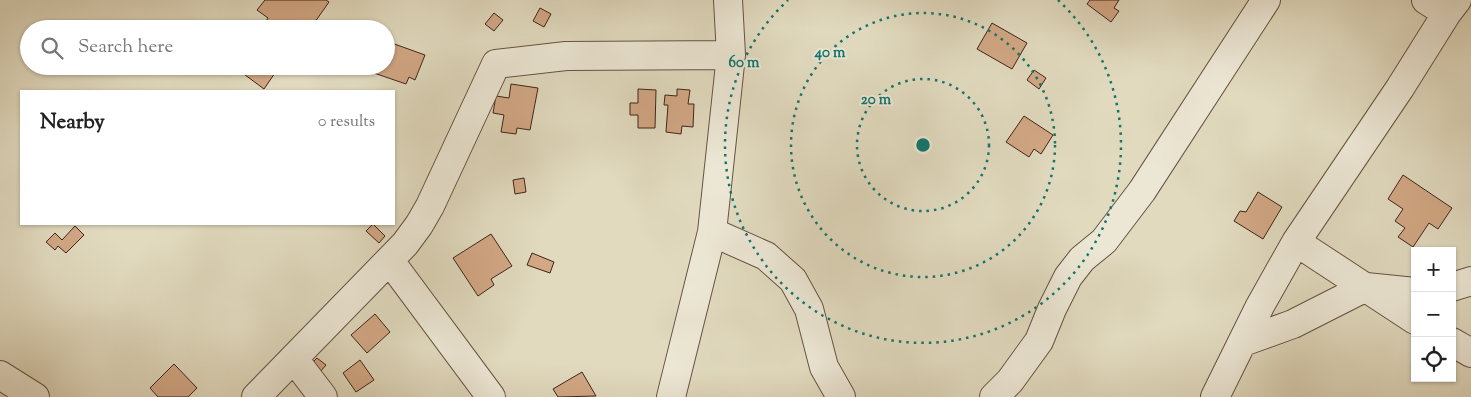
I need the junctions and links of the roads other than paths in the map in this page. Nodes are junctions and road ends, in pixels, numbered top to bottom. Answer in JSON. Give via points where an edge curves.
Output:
{"nodes":[{"id":1,"x":728,"y":0,"type":"edge"},
{"id":2,"x":1266,"y":0,"type":"edge"},
{"id":3,"x":1443,"y":4,"type":"edge"},
{"id":4,"x":731,"y":55,"type":"junction"},
{"id":5,"x":712,"y":232,"type":"junction"},
{"id":6,"x":1296,"y":242,"type":"junction"},
{"id":7,"x":390,"y":261,"type":"junction"},
{"id":8,"x":1471,"y":281,"type":"edge"},
{"id":9,"x":1456,"y":286,"type":"edge"},
{"id":10,"x":1366,"y":287,"type":"junction"},
{"id":11,"x":1411,"y":292,"type":"edge"},
{"id":12,"x":1411,"y":317,"type":"edge"},
{"id":13,"x":1243,"y":342,"type":"junction"},
{"id":14,"x":1456,"y":344,"type":"edge"},
{"id":15,"x":1471,"y":353,"type":"edge"},
{"id":16,"x":294,"y":360,"type":"junction"},
{"id":17,"x":0,"y":376,"type":"edge"},
{"id":18,"x":35,"y":397,"type":"edge"},
{"id":19,"x":256,"y":397,"type":"edge"},
{"id":20,"x":323,"y":397,"type":"edge"},
{"id":21,"x":491,"y":397,"type":"edge"},
{"id":22,"x":671,"y":397,"type":"edge"},
{"id":23,"x":841,"y":397,"type":"edge"},
{"id":24,"x":994,"y":397,"type":"edge"},
{"id":25,"x":1215,"y":397,"type":"edge"}],
"edges":[{"from":1,"to":4,"type":"street"},
{"from":2,"to":24,"type":"street","via":[[1142,191],[1104,240],[1082,259],[1068,277],[1039,342]]},
{"from":3,"to":6,"type":"street","via":[[1395,96]]},
{"from":4,"to":5,"type":"street"},
{"from":4,"to":7,"type":"street","via":[[566,56],[496,64],[430,206],[410,238]]},
{"from":5,"to":22,"type":"street"},
{"from":5,"to":23,"type":"street","via":[[766,256],[793,280],[809,309],[824,366]]},
{"from":6,"to":10,"type":"street"},
{"from":6,"to":13,"type":"street"},
{"from":7,"to":16,"type":"street"},
{"from":7,"to":21,"type":"street"},
{"from":8,"to":9,"type":"street"},
{"from":10,"to":11,"type":"street"},
{"from":10,"to":12,"type":"street"},
{"from":10,"to":13,"type":"street","via":[[1293,324]]},
{"from":13,"to":25,"type":"street"},
{"from":14,"to":15,"type":"street"},
{"from":16,"to":19,"type":"street"},
{"from":16,"to":20,"type":"street"},
{"from":17,"to":18,"type":"street"}]}
